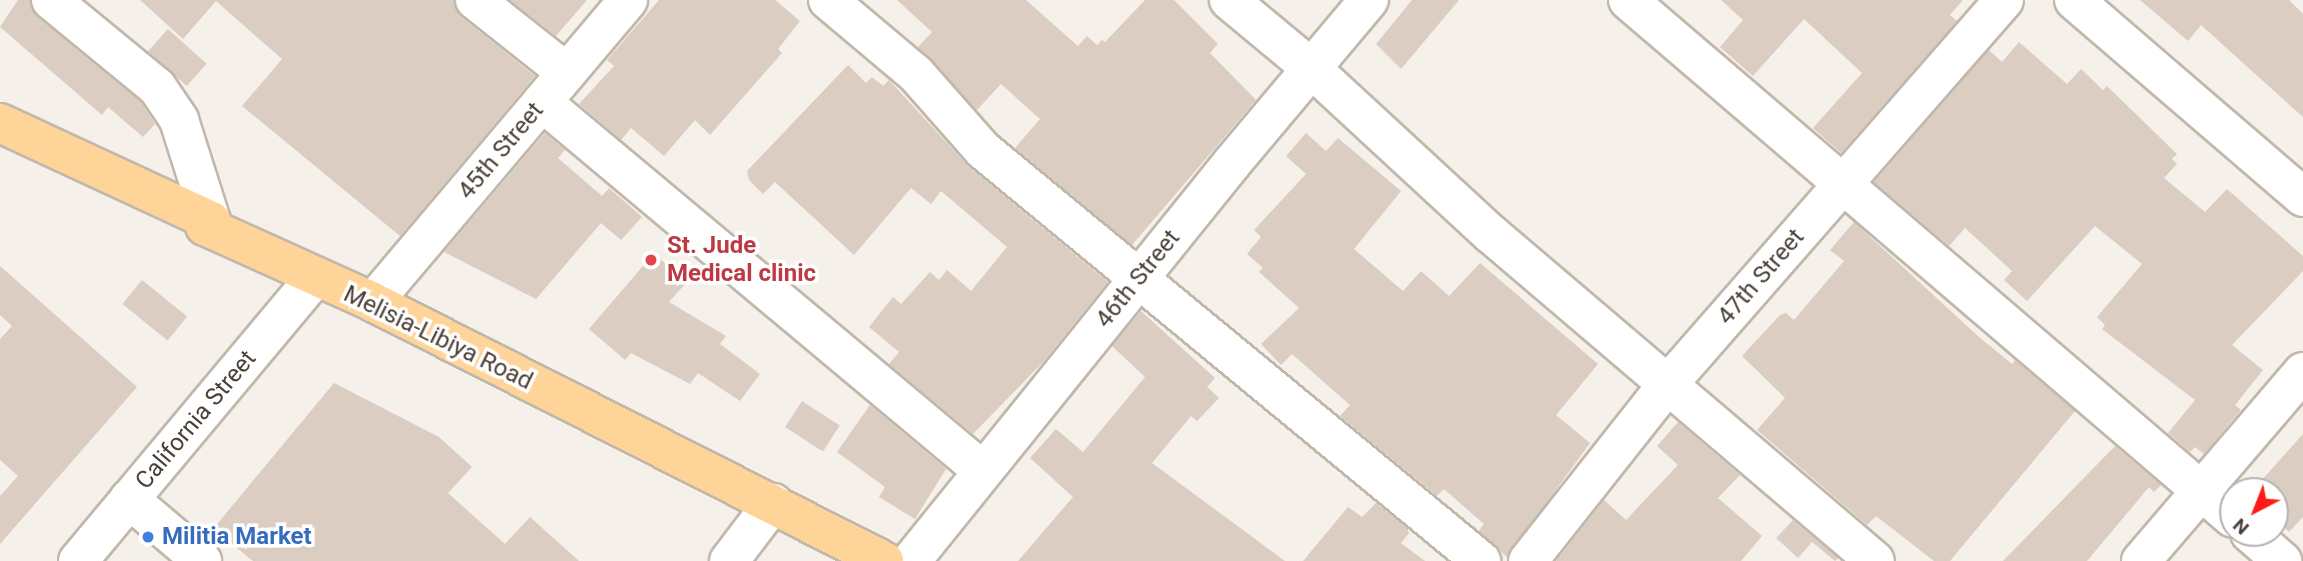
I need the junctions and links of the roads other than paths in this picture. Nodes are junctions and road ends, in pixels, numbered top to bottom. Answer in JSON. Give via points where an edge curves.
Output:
{"nodes":[{"id":1,"x":51,"y":0,"type":"edge"},
{"id":2,"x":475,"y":0,"type":"edge"},
{"id":3,"x":628,"y":0,"type":"edge"},
{"id":4,"x":828,"y":0,"type":"edge"},
{"id":5,"x":1229,"y":0,"type":"edge"},
{"id":6,"x":1369,"y":0,"type":"edge"},
{"id":7,"x":1628,"y":0,"type":"edge"},
{"id":8,"x":2004,"y":0,"type":"edge"},
{"id":9,"x":2074,"y":0,"type":"edge"},
{"id":10,"x":1312,"y":69,"type":"junction"},
{"id":11,"x":567,"y":73,"type":"junction"},
{"id":12,"x":542,"y":102,"type":"junction"},
{"id":13,"x":0,"y":123,"type":"edge"},
{"id":14,"x":1842,"y":184,"type":"junction"},
{"id":15,"x":2303,"y":197,"type":"edge"},
{"id":16,"x":211,"y":221,"type":"junction"},
{"id":17,"x":1139,"y":276,"type":"junction"},
{"id":18,"x":314,"y":279,"type":"junction"},
{"id":19,"x":373,"y":302,"type":"junction"},
{"id":20,"x":2303,"y":372,"type":"edge"},
{"id":21,"x":1668,"y":384,"type":"junction"},
{"id":22,"x":983,"y":471,"type":"junction"},
{"id":23,"x":2201,"y":491,"type":"junction"},
{"id":24,"x":129,"y":499,"type":"junction"},
{"id":25,"x":773,"y":503,"type":"junction"},
{"id":26,"x":2219,"y":506,"type":"edge"},
{"id":27,"x":2266,"y":547,"type":"edge"},
{"id":28,"x":78,"y":561,"type":"edge"},
{"id":29,"x":202,"y":561,"type":"edge"},
{"id":30,"x":729,"y":561,"type":"edge"},
{"id":31,"x":884,"y":561,"type":"edge"},
{"id":32,"x":911,"y":561,"type":"edge"},
{"id":33,"x":1481,"y":561,"type":"edge"},
{"id":34,"x":1528,"y":561,"type":"edge"},
{"id":35,"x":1875,"y":561,"type":"edge"},
{"id":36,"x":2141,"y":561,"type":"edge"},
{"id":37,"x":2282,"y":561,"type":"edge"}],
"edges":[{"from":1,"to":16,"type":"street","via":[[157,87],[179,120]]},
{"from":2,"to":11,"type":"street"},
{"from":3,"to":11,"type":"street","name":"45th Street"},
{"from":4,"to":17,"type":"street","via":[[916,74],[983,150]]},
{"from":5,"to":10,"type":"street"},
{"from":6,"to":10,"type":"street","name":"46th Street"},
{"from":7,"to":14,"type":"street"},
{"from":8,"to":14,"type":"street","name":"47th Street"},
{"from":9,"to":15,"type":"street"},
{"from":10,"to":17,"type":"street","name":"46th Street"},
{"from":10,"to":21,"type":"street","via":[[1491,234]]},
{"from":11,"to":12,"type":"street","name":"45th Street"},
{"from":12,"to":19,"type":"street","name":"45th Street"},
{"from":12,"to":22,"type":"street"},
{"from":13,"to":16,"type":"main road","name":"Melisia-Libiya Road"},
{"from":14,"to":21,"type":"street","name":"47th Street"},
{"from":14,"to":23,"type":"street"},
{"from":16,"to":18,"type":"main road","name":"Melisia-Libiya Road","via":[[205,226]]},
{"from":17,"to":22,"type":"street","name":"46th Street"},
{"from":17,"to":33,"type":"street"},
{"from":18,"to":19,"type":"main road","name":"Melisia-Libiya Road"},
{"from":18,"to":24,"type":"street","name":"California Street"},
{"from":19,"to":25,"type":"main road","name":"Melisia-Libiya Road"},
{"from":20,"to":23,"type":"street"},
{"from":21,"to":34,"type":"street","name":"47th Street"},
{"from":21,"to":35,"type":"street"},
{"from":22,"to":32,"type":"street","name":"46th Street"},
{"from":23,"to":26,"type":"street"},
{"from":23,"to":36,"type":"street"},
{"from":24,"to":28,"type":"street","name":"California Street"},
{"from":24,"to":29,"type":"street"},
{"from":25,"to":30,"type":"street"},
{"from":25,"to":31,"type":"main road","name":"Melisia-Libiya Road"},
{"from":27,"to":37,"type":"street"}]}
